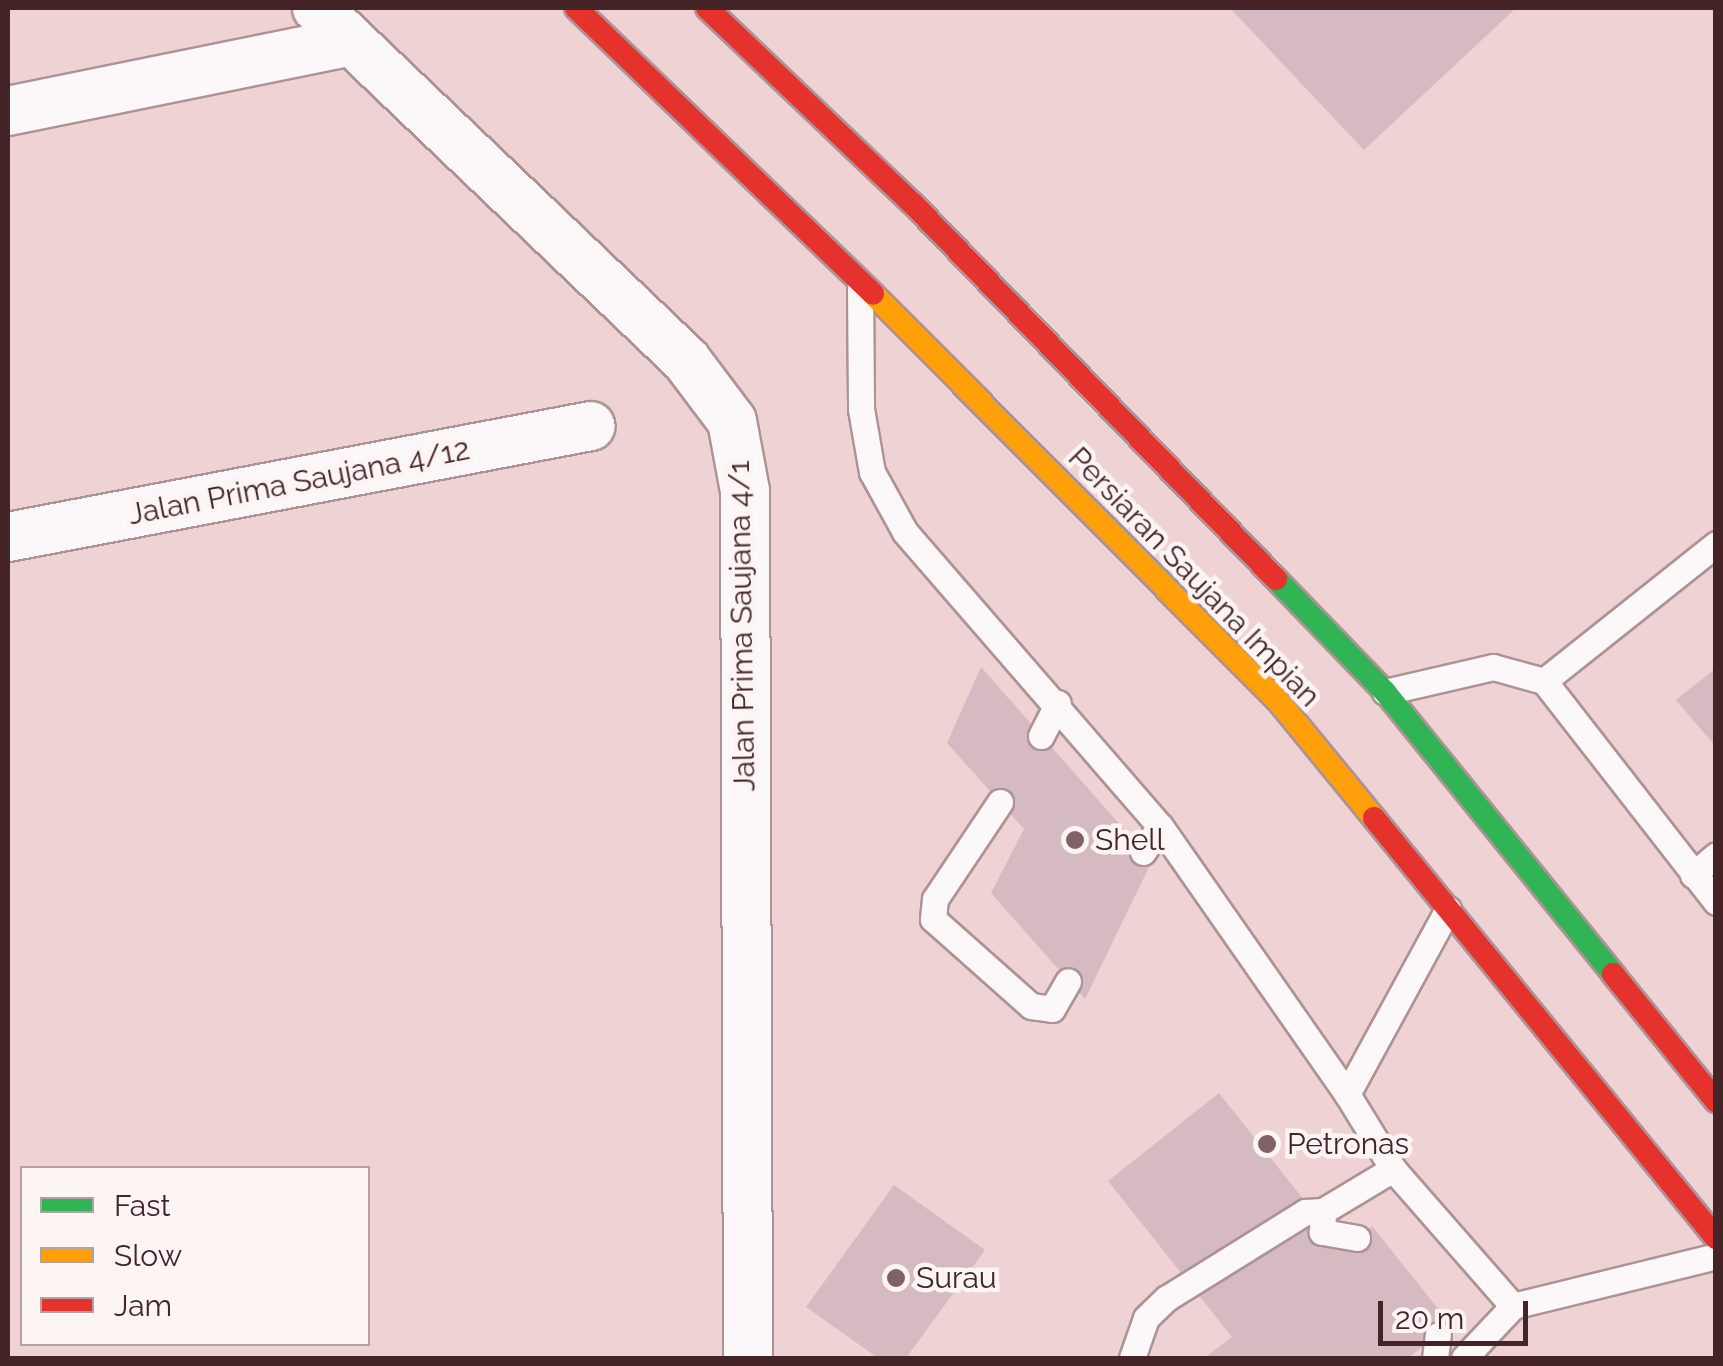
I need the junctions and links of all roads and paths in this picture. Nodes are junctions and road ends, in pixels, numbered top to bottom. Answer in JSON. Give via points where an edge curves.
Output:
{"nodes":[{"id":1,"x":316,"y":8,"type":"edge"},
{"id":2,"x":576,"y":8,"type":"edge"},
{"id":3,"x":707,"y":8,"type":"edge"},
{"id":4,"x":351,"y":42,"type":"junction"},
{"id":5,"x":8,"y":111,"type":"edge"},
{"id":6,"x":860,"y":281,"type":"junction"},
{"id":7,"x":591,"y":426,"type":"dead end"},
{"id":8,"x":8,"y":537,"type":"edge"},
{"id":9,"x":1716,"y":544,"type":"edge"},
{"id":10,"x":1544,"y":681,"type":"junction"},
{"id":11,"x":1385,"y":692,"type":"junction"},
{"id":12,"x":1058,"y":703,"type":"junction"},
{"id":13,"x":1041,"y":736,"type":"dead end"},
{"id":14,"x":1000,"y":802,"type":"dead end"},
{"id":15,"x":1160,"y":826,"type":"junction"},
{"id":16,"x":1143,"y":852,"type":"dead end"},
{"id":17,"x":1716,"y":855,"type":"edge"},
{"id":18,"x":1693,"y":874,"type":"junction"},
{"id":19,"x":1716,"y":902,"type":"edge"},
{"id":20,"x":1449,"y":907,"type":"junction"},
{"id":21,"x":1068,"y":981,"type":"dead end"},
{"id":22,"x":1347,"y":1094,"type":"junction"},
{"id":23,"x":1716,"y":1101,"type":"edge"},
{"id":24,"x":1393,"y":1169,"type":"junction"},
{"id":25,"x":1323,"y":1211,"type":"junction"},
{"id":26,"x":1357,"y":1238,"type":"dead end"},
{"id":27,"x":1716,"y":1238,"type":"edge"},
{"id":28,"x":1716,"y":1256,"type":"edge"},
{"id":29,"x":1513,"y":1306,"type":"junction"},
{"id":30,"x":748,"y":1358,"type":"edge"},
{"id":31,"x":1132,"y":1358,"type":"edge"},
{"id":32,"x":1464,"y":1358,"type":"edge"}],
"edges":[{"from":1,"to":4,"type":"street","name":"Jalan Prima Saujana 4/1"},
{"from":2,"to":6,"type":"highway","name":"Persiaran Saujana Impian"},
{"from":3,"to":11,"type":"highway","name":"Persiaran Saujana Impian","via":[[913,204]]},
{"from":4,"to":5,"type":"street"},
{"from":4,"to":30,"type":"street","name":"Jalan Prima Saujana 4/1","via":[[686,360],[732,421],[745,491]]},
{"from":6,"to":12,"type":"lane","via":[[861,409],[872,472],[904,532]]},
{"from":6,"to":20,"type":"highway","name":"Persiaran Saujana Impian","via":[[1279,702]]},
{"from":7,"to":8,"type":"street","name":"Jalan Prima Saujana 4/12"},
{"from":9,"to":10,"type":"lane"},
{"from":10,"to":11,"type":"lane","via":[[1493,668]]},
{"from":10,"to":18,"type":"lane"},
{"from":11,"to":23,"type":"highway","name":"Persiaran Saujana Impian"},
{"from":12,"to":13,"type":"lane"},
{"from":12,"to":15,"type":"lane"},
{"from":14,"to":21,"type":"lane","via":[[935,899],[933,919],[1031,1006],[1052,1009]]},
{"from":15,"to":16,"type":"lane"},
{"from":15,"to":22,"type":"lane"},
{"from":17,"to":18,"type":"lane"},
{"from":18,"to":19,"type":"lane"},
{"from":20,"to":22,"type":"lane"},
{"from":20,"to":27,"type":"highway","name":"Persiaran Saujana Impian"},
{"from":22,"to":24,"type":"lane"},
{"from":24,"to":25,"type":"lane"},
{"from":24,"to":29,"type":"lane"},
{"from":25,"to":26,"type":"lane","via":[[1322,1232]]},
{"from":25,"to":31,"type":"lane","via":[[1305,1212],[1167,1298],[1146,1318]]},
{"from":28,"to":29,"type":"lane"},
{"from":29,"to":32,"type":"lane"}]}
